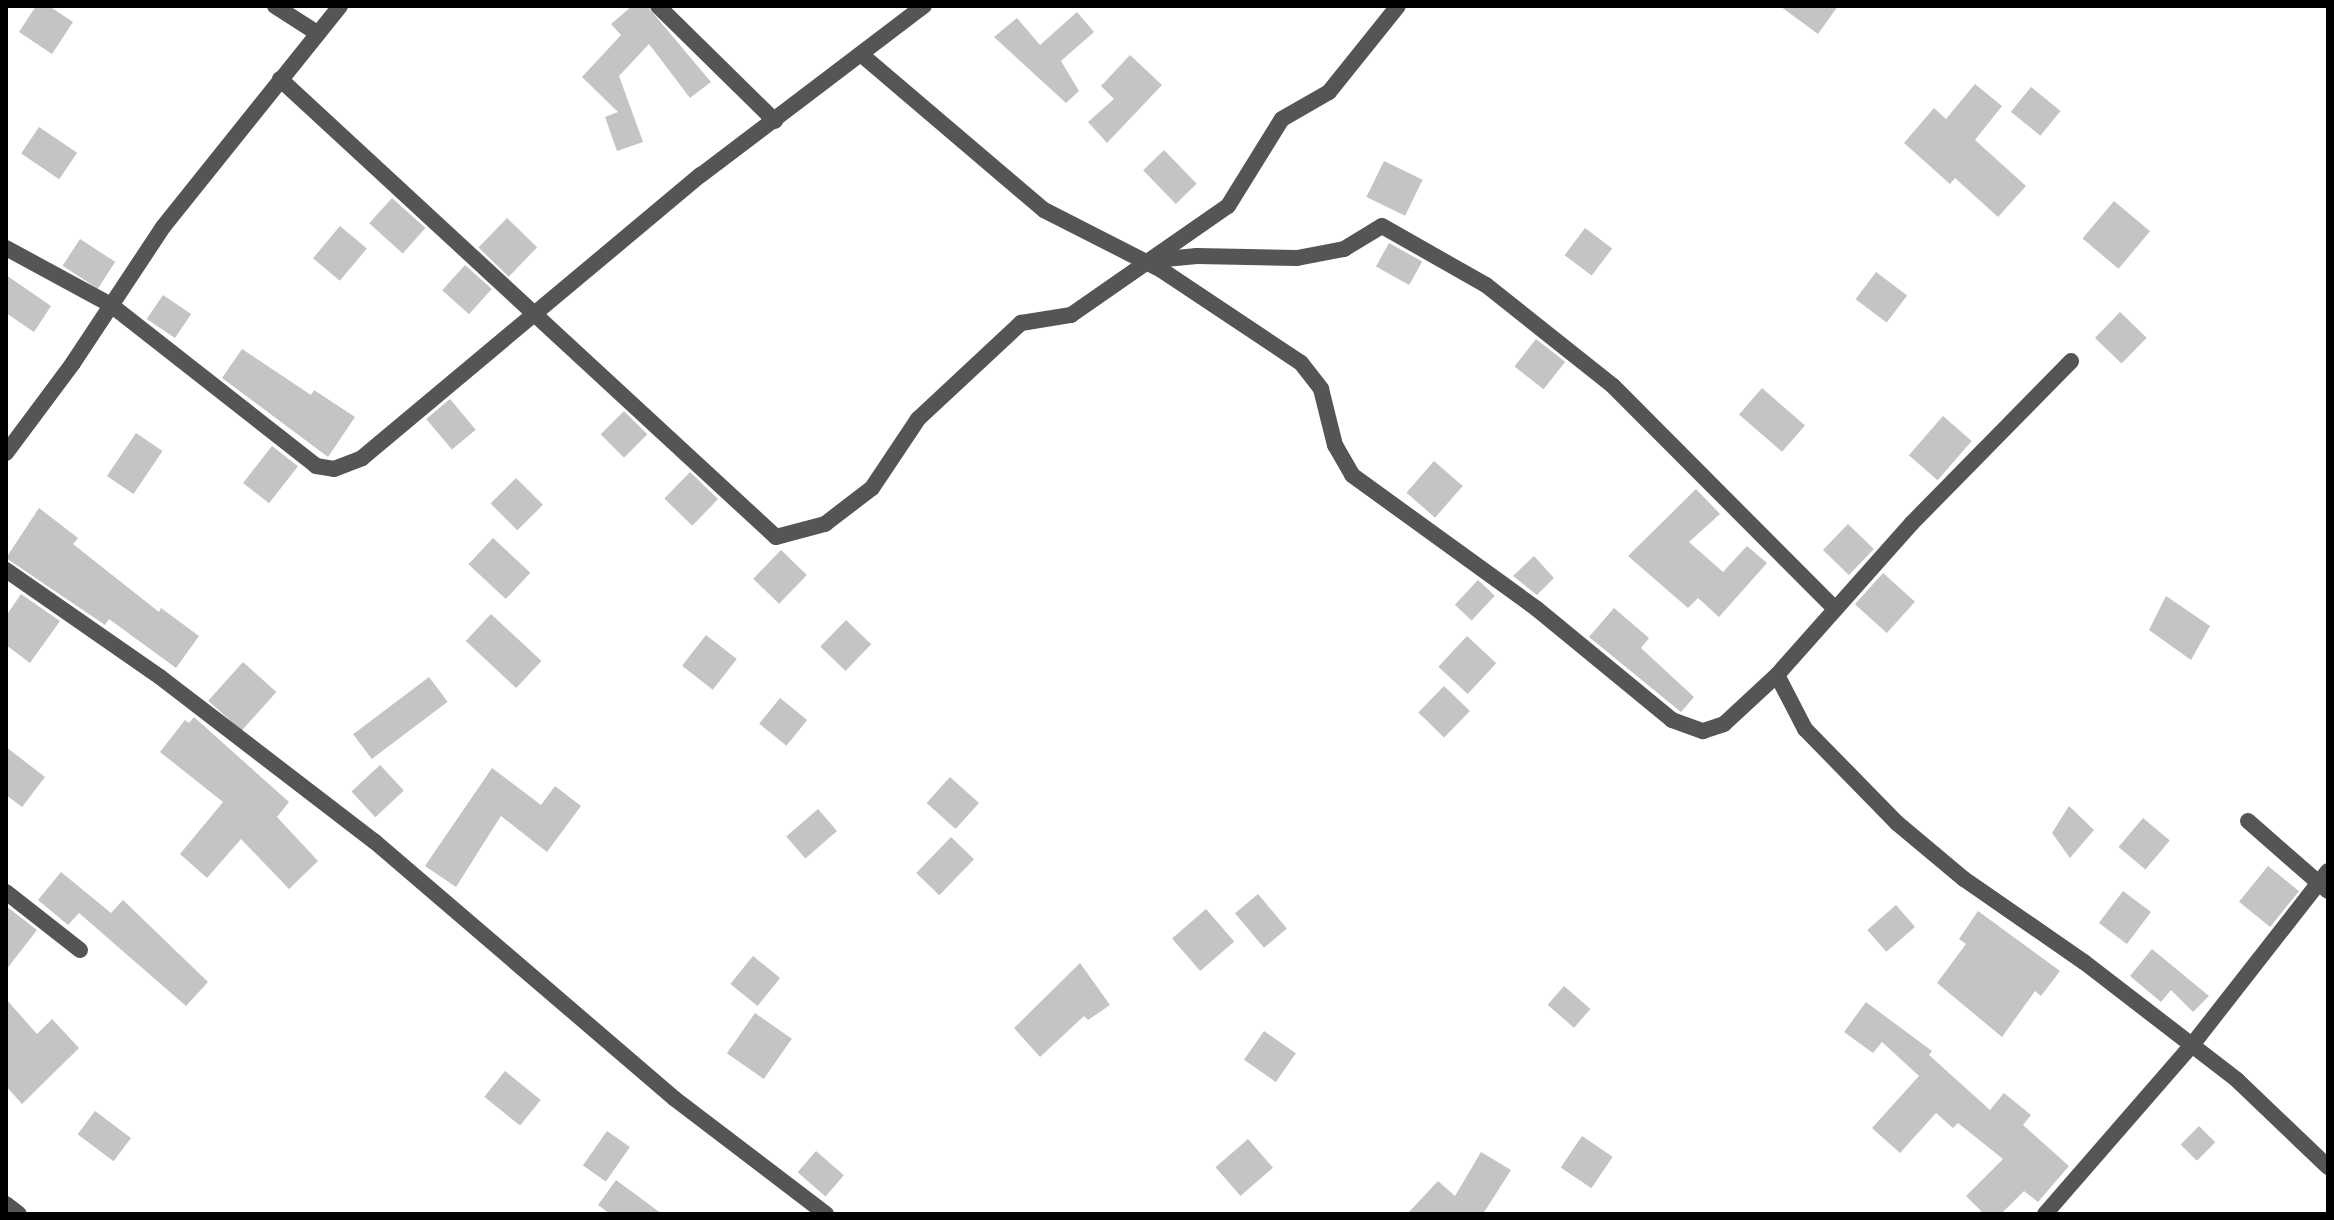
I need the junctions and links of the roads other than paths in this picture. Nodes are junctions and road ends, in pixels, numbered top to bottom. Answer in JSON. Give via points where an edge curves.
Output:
{"nodes":[{"id":1,"x":275,"y":6,"type":"edge"},
{"id":2,"x":340,"y":6,"type":"edge"},
{"id":3,"x":658,"y":6,"type":"edge"},
{"id":4,"x":924,"y":6,"type":"edge"},
{"id":5,"x":1398,"y":6,"type":"edge"},
{"id":6,"x":317,"y":33,"type":"junction"},
{"id":7,"x":863,"y":56,"type":"junction"},
{"id":8,"x":280,"y":79,"type":"junction"},
{"id":9,"x":775,"y":121,"type":"junction"},
{"id":10,"x":6,"y":248,"type":"edge"},
{"id":11,"x":1145,"y":261,"type":"junction"},
{"id":12,"x":111,"y":305,"type":"junction"},
{"id":13,"x":534,"y":313,"type":"junction"},
{"id":14,"x":2071,"y":361,"type":"dead end"},
{"id":15,"x":6,"y":453,"type":"edge"},
{"id":16,"x":6,"y":570,"type":"edge"},
{"id":17,"x":1835,"y":609,"type":"junction"},
{"id":18,"x":1777,"y":675,"type":"junction"},
{"id":19,"x":2248,"y":821,"type":"dead end"},
{"id":20,"x":2325,"y":882,"type":"edge"},
{"id":21,"x":6,"y":892,"type":"edge"},
{"id":22,"x":80,"y":950,"type":"dead end"},
{"id":23,"x":2192,"y":1045,"type":"junction"},
{"id":24,"x":2328,"y":1167,"type":"edge"},
{"id":25,"x":6,"y":1204,"type":"edge"},
{"id":26,"x":19,"y":1214,"type":"edge"},
{"id":27,"x":826,"y":1214,"type":"edge"},
{"id":28,"x":2045,"y":1214,"type":"edge"}],
"edges":[{"from":1,"to":6,"type":"street"},
{"from":2,"to":6,"type":"street"},
{"from":3,"to":9,"type":"street"},
{"from":4,"to":7,"type":"street"},
{"from":5,"to":11,"type":"street","via":[[1329,92],[1282,119],[1228,206]]},
{"from":6,"to":8,"type":"street"},
{"from":7,"to":9,"type":"street"},
{"from":7,"to":11,"type":"street","via":[[1044,210]]},
{"from":8,"to":12,"type":"street","via":[[163,227]]},
{"from":8,"to":13,"type":"street"},
{"from":9,"to":13,"type":"street"},
{"from":10,"to":12,"type":"street"},
{"from":11,"to":13,"type":"street","via":[[1122,283],[1071,315],[1021,323],[918,419],[872,488],[825,524],[776,537]]},
{"from":11,"to":17,"type":"street","via":[[1297,258],[1344,249],[1382,226],[1486,285],[1613,386]]},
{"from":11,"to":18,"type":"street","via":[[1301,363],[1321,389],[1335,445],[1352,475],[1537,609],[1672,720],[1703,731],[1724,724]]},
{"from":12,"to":13,"type":"street","via":[[316,466],[334,469],[362,458]]},
{"from":12,"to":15,"type":"street"},
{"from":14,"to":17,"type":"street"},
{"from":16,"to":27,"type":"street","via":[[160,677],[374,841],[663,1089]]},
{"from":17,"to":18,"type":"street"},
{"from":18,"to":23,"type":"street","via":[[1805,729],[1897,823],[1964,879]]},
{"from":19,"to":20,"type":"street"},
{"from":20,"to":23,"type":"street"},
{"from":21,"to":22,"type":"street"},
{"from":23,"to":24,"type":"street"},
{"from":23,"to":28,"type":"street"},
{"from":25,"to":26,"type":"street"}]}
